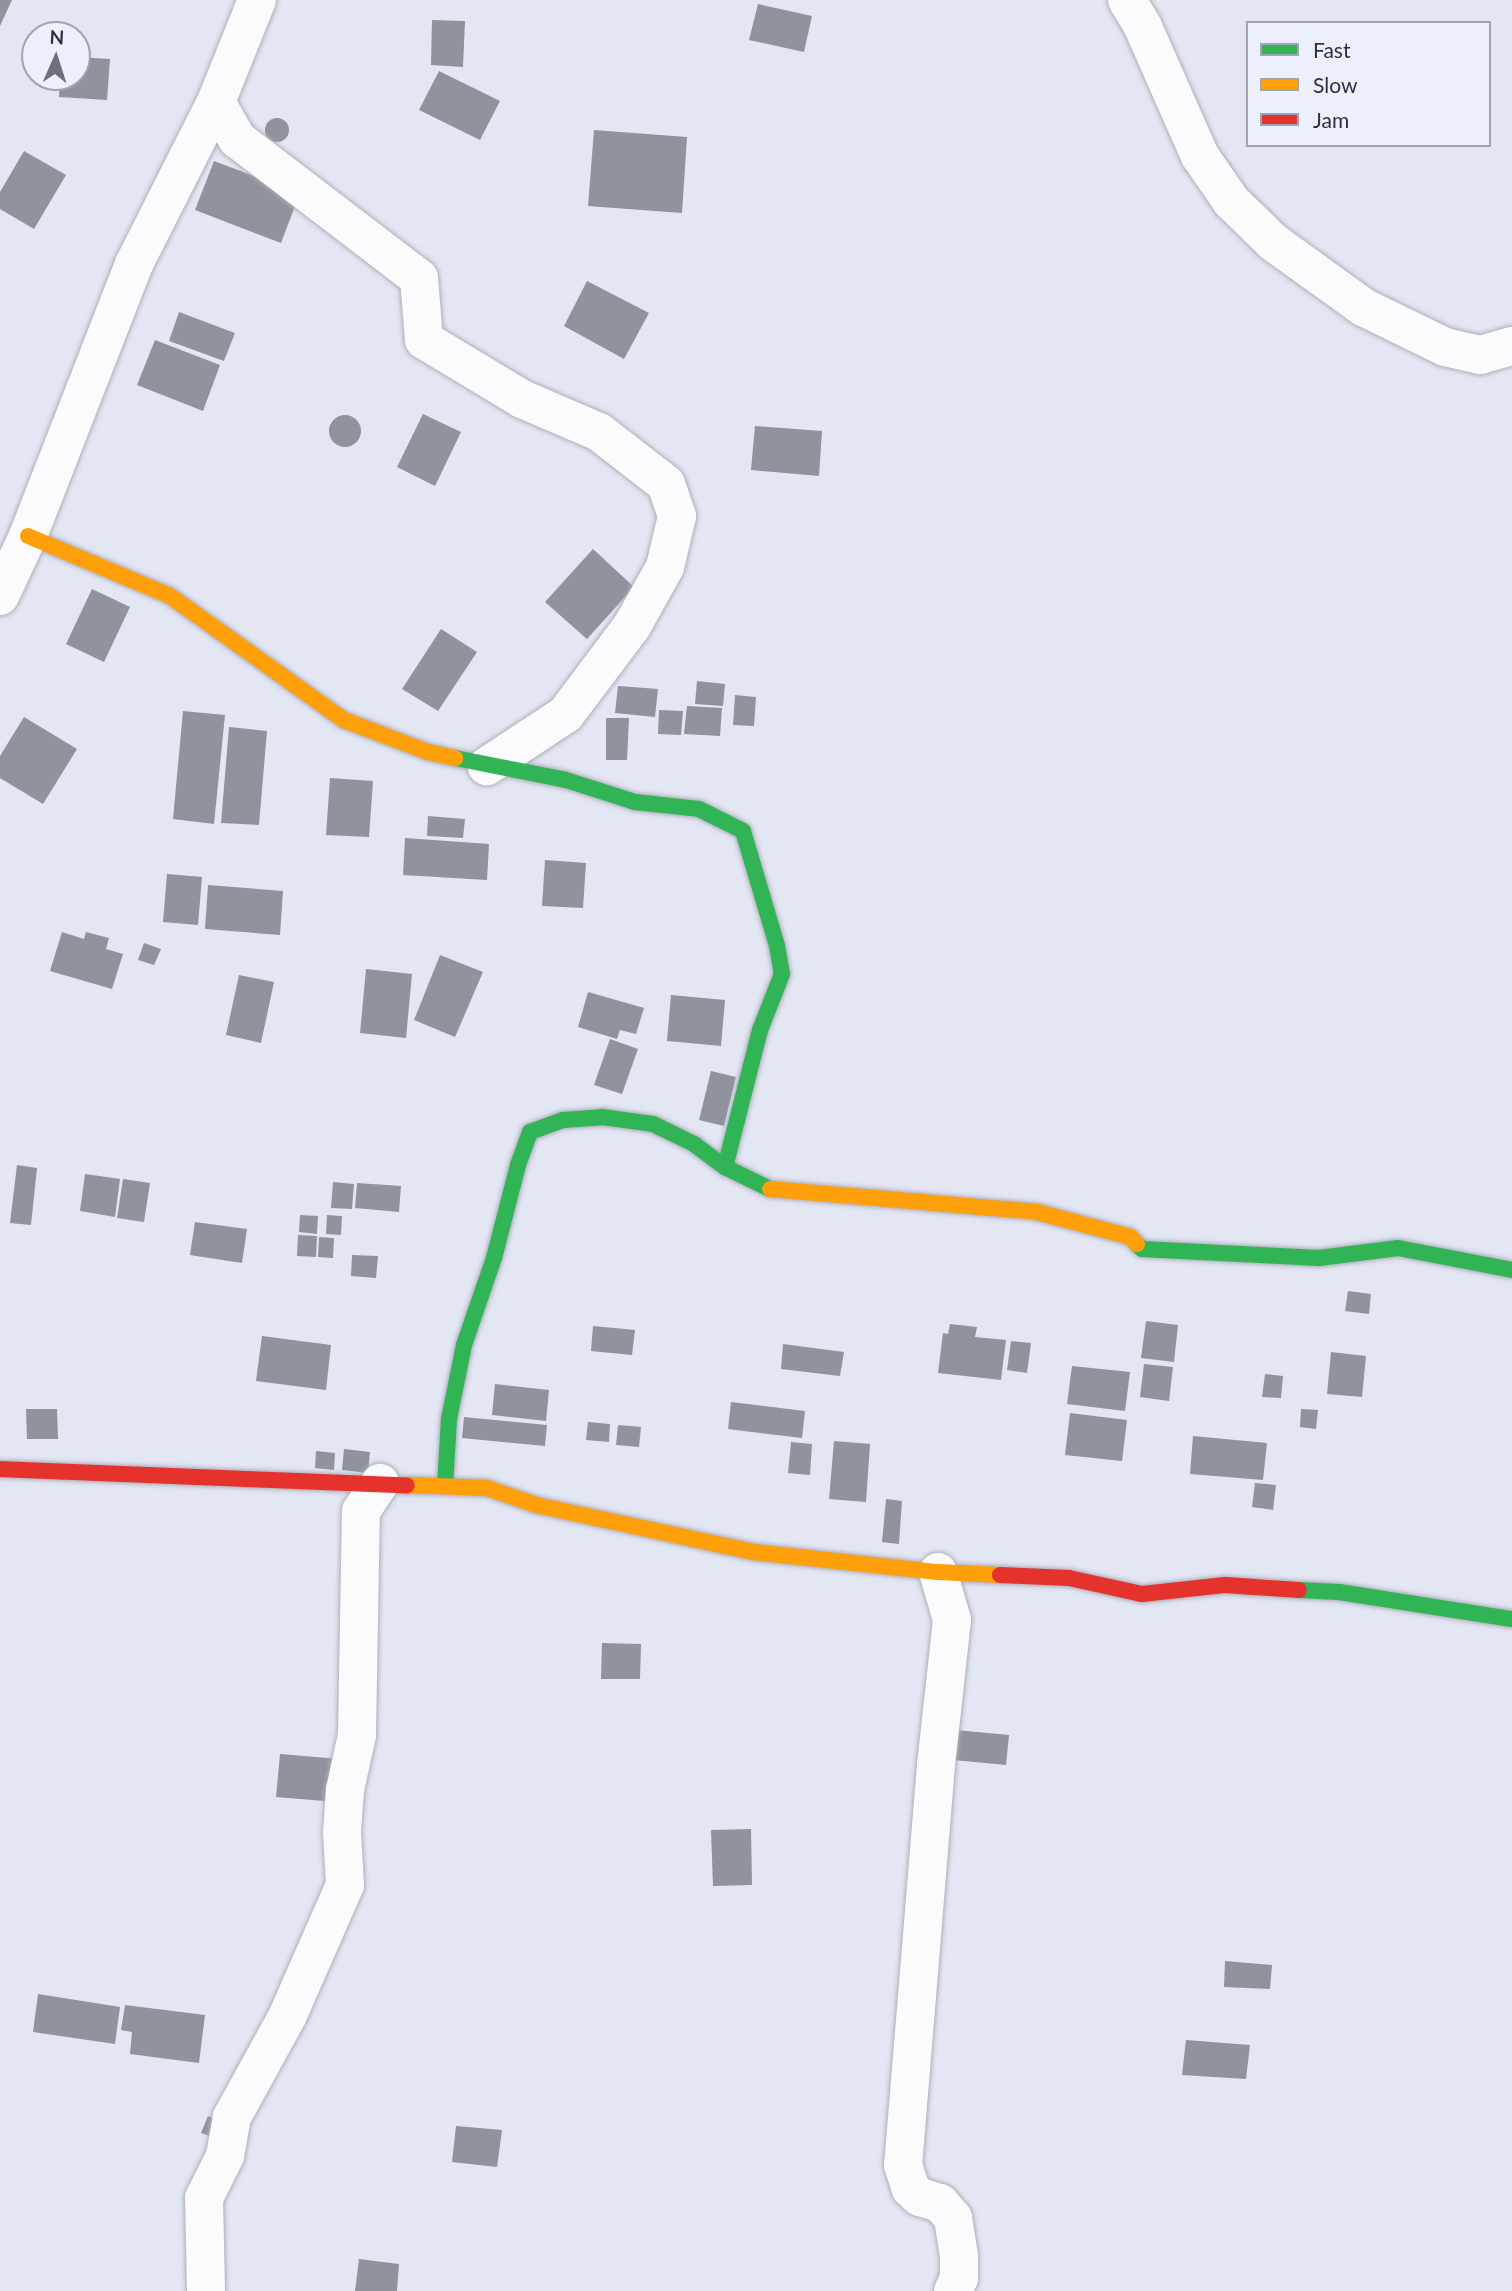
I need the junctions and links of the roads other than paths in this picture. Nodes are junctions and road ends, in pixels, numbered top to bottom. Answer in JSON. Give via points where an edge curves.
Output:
{"nodes":[{"id":1,"x":257,"y":0,"type":"edge"},
{"id":2,"x":1127,"y":0,"type":"edge"},
{"id":3,"x":216,"y":102,"type":"junction"},
{"id":4,"x":1512,"y":346,"type":"edge"},
{"id":5,"x":28,"y":536,"type":"junction"},
{"id":6,"x":0,"y":596,"type":"edge"},
{"id":7,"x":488,"y":766,"type":"junction"},
{"id":8,"x":725,"y":1167,"type":"junction"},
{"id":9,"x":1512,"y":1270,"type":"edge"},
{"id":10,"x":0,"y":1469,"type":"edge"},
{"id":11,"x":380,"y":1483,"type":"junction"},
{"id":12,"x":445,"y":1486,"type":"junction"},
{"id":13,"x":938,"y":1572,"type":"junction"},
{"id":14,"x":1512,"y":1619,"type":"edge"},
{"id":15,"x":206,"y":2291,"type":"edge"},
{"id":16,"x":953,"y":2291,"type":"edge"}],
"edges":[{"from":1,"to":3,"type":"street"},
{"from":2,"to":4,"type":"street","via":[[1200,156],[1231,201],[1273,242],[1363,307],[1445,347],[1480,355]]},
{"from":3,"to":5,"type":"street","via":[[134,264]]},
{"from":3,"to":7,"type":"street","via":[[237,139],[419,278],[424,340],[522,399],[599,432],[666,484],[677,516],[665,567],[632,626],[566,714]]},
{"from":5,"to":6,"type":"street"},
{"from":5,"to":7,"type":"street","via":[[170,596],[344,720],[428,752]]},
{"from":7,"to":8,"type":"street","via":[[566,780],[635,802],[699,809],[743,831],[782,974],[760,1030]]},
{"from":8,"to":9,"type":"street","via":[[767,1189],[1037,1212],[1130,1237],[1142,1250],[1320,1258],[1398,1248]]},
{"from":8,"to":12,"type":"street","via":[[694,1144],[653,1124],[602,1116],[562,1120],[530,1132],[464,1345],[449,1419]]},
{"from":10,"to":11,"type":"street"},
{"from":11,"to":12,"type":"street"},
{"from":11,"to":15,"type":"street","via":[[361,1511],[357,1735],[345,1800],[345,1885],[287,2017],[232,2117],[225,2156],[204,2198]]},
{"from":12,"to":13,"type":"street","via":[[487,1488],[536,1505],[753,1552]]},
{"from":13,"to":14,"type":"street","via":[[1069,1578],[1142,1594],[1225,1585],[1339,1592]]},
{"from":13,"to":16,"type":"street","via":[[952,1620],[903,2165],[911,2189],[940,2203],[953,2218],[959,2257],[959,2278]]}]}
